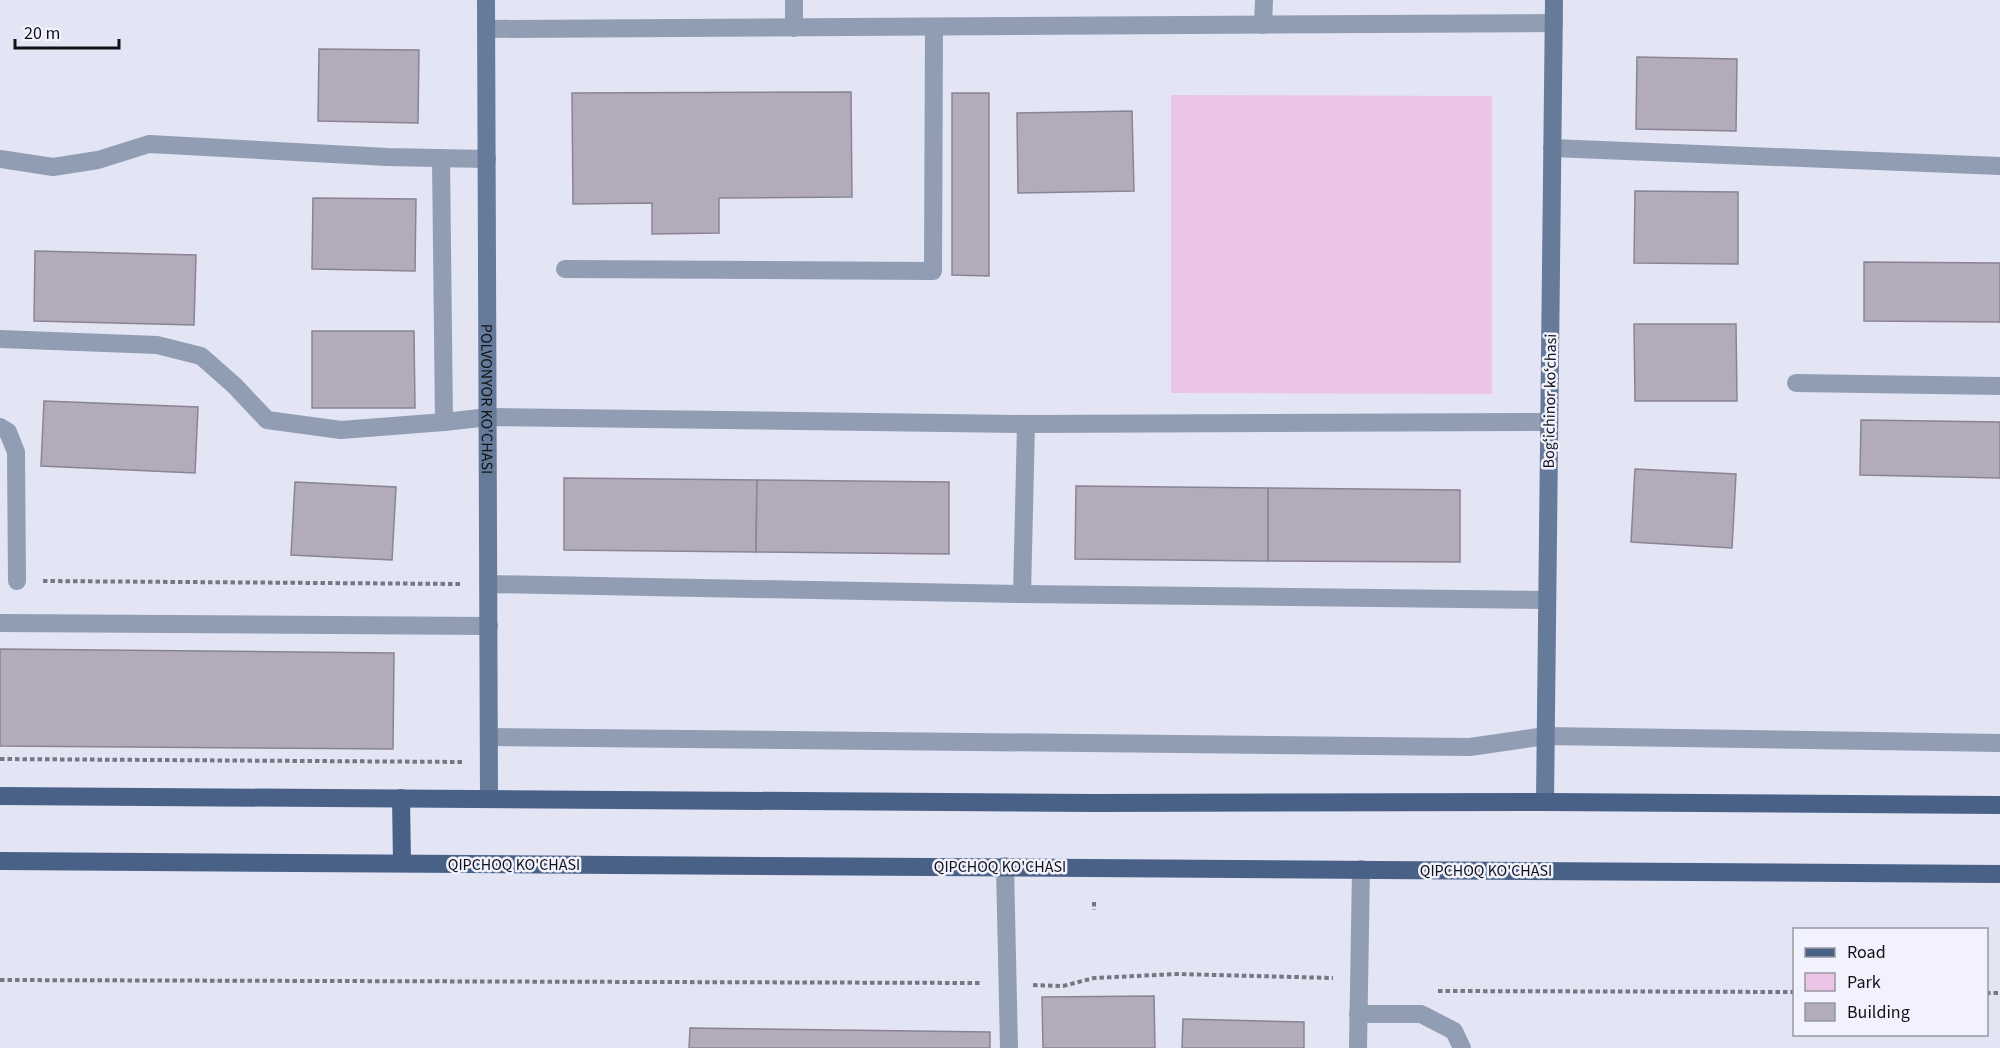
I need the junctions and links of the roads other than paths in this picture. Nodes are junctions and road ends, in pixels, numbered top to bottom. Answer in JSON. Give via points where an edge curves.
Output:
{"nodes":[{"id":1,"x":486,"y":0,"type":"edge"},
{"id":2,"x":794,"y":0,"type":"edge"},
{"id":3,"x":1264,"y":0,"type":"edge"},
{"id":4,"x":1554,"y":0,"type":"edge"},
{"id":5,"x":1554,"y":23,"type":"junction"},
{"id":6,"x":1263,"y":25,"type":"junction"},
{"id":7,"x":934,"y":27,"type":"junction"},
{"id":8,"x":794,"y":28,"type":"junction"},
{"id":9,"x":486,"y":29,"type":"junction"},
{"id":10,"x":1552,"y":148,"type":"junction"},
{"id":11,"x":441,"y":158,"type":"junction"},
{"id":12,"x":0,"y":159,"type":"edge"},
{"id":13,"x":487,"y":159,"type":"junction"},
{"id":14,"x":2000,"y":166,"type":"edge"},
{"id":15,"x":566,"y":269,"type":"dead end"},
{"id":16,"x":0,"y":339,"type":"edge"},
{"id":17,"x":1796,"y":383,"type":"dead end"},
{"id":18,"x":2000,"y":386,"type":"edge"},
{"id":19,"x":489,"y":417,"type":"junction"},
{"id":20,"x":444,"y":422,"type":"junction"},
{"id":21,"x":1549,"y":422,"type":"junction"},
{"id":22,"x":1026,"y":424,"type":"junction"},
{"id":23,"x":0,"y":427,"type":"edge"},
{"id":24,"x":17,"y":581,"type":"road end"},
{"id":25,"x":489,"y":584,"type":"junction"},
{"id":26,"x":1022,"y":594,"type":"junction"},
{"id":27,"x":1547,"y":600,"type":"junction"},
{"id":28,"x":0,"y":623,"type":"edge"},
{"id":29,"x":489,"y":626,"type":"junction"},
{"id":30,"x":1545,"y":736,"type":"junction"},
{"id":31,"x":490,"y":737,"type":"junction"},
{"id":32,"x":2000,"y":743,"type":"edge"},
{"id":33,"x":0,"y":796,"type":"edge"},
{"id":34,"x":401,"y":798,"type":"junction"},
{"id":35,"x":489,"y":799,"type":"junction"},
{"id":36,"x":1545,"y":802,"type":"junction"},
{"id":37,"x":2000,"y":805,"type":"edge"},
{"id":38,"x":0,"y":861,"type":"edge"},
{"id":39,"x":402,"y":863,"type":"junction"},
{"id":40,"x":1005,"y":866,"type":"junction"},
{"id":41,"x":1361,"y":869,"type":"junction"},
{"id":42,"x":2000,"y":874,"type":"edge"},
{"id":43,"x":1358,"y":1014,"type":"junction"},
{"id":44,"x":1009,"y":1048,"type":"edge"},
{"id":45,"x":1358,"y":1048,"type":"edge"},
{"id":46,"x":1462,"y":1048,"type":"edge"}],
"edges":[{"from":1,"to":9,"type":"street","name":"POLVONYOR KO'CHASI"},
{"from":2,"to":8,"type":"street"},
{"from":3,"to":6,"type":"street"},
{"from":4,"to":5,"type":"street","name":"Bogʻichinor koʻchasi"},
{"from":5,"to":6,"type":"street"},
{"from":5,"to":10,"type":"street","name":"Bogʻichinor koʻchasi"},
{"from":6,"to":7,"type":"street"},
{"from":7,"to":8,"type":"street"},
{"from":7,"to":15,"type":"street","via":[[933,271]]},
{"from":8,"to":9,"type":"street"},
{"from":9,"to":13,"type":"street","name":"POLVONYOR KO'CHASI"},
{"from":10,"to":14,"type":"street"},
{"from":10,"to":21,"type":"street","name":"Bogʻichinor koʻchasi"},
{"from":11,"to":12,"type":"street","via":[[149,144],[98,160],[53,167]]},
{"from":11,"to":13,"type":"street"},
{"from":11,"to":20,"type":"street"},
{"from":13,"to":19,"type":"street","name":"POLVONYOR KO'CHASI"},
{"from":16,"to":20,"type":"street","via":[[157,345],[201,356],[267,420],[341,430]]},
{"from":17,"to":18,"type":"street"},
{"from":19,"to":20,"type":"street"},
{"from":19,"to":22,"type":"street"},
{"from":19,"to":25,"type":"street","name":"POLVONYOR KO'CHASI"},
{"from":21,"to":22,"type":"street"},
{"from":21,"to":27,"type":"street","name":"Bogʻichinor koʻchasi"},
{"from":22,"to":26,"type":"street"},
{"from":23,"to":24,"type":"street","via":[[8,432],[16,452]]},
{"from":25,"to":26,"type":"street"},
{"from":25,"to":29,"type":"street","name":"POLVONYOR KO'CHASI"},
{"from":26,"to":27,"type":"street"},
{"from":27,"to":30,"type":"street","name":"Bogʻichinor koʻchasi"},
{"from":28,"to":29,"type":"street"},
{"from":29,"to":31,"type":"street","name":"POLVONYOR KO'CHASI"},
{"from":30,"to":31,"type":"street","via":[[1470,747]]},
{"from":30,"to":32,"type":"street"},
{"from":30,"to":36,"type":"street","name":"Bogʻichinor koʻchasi"},
{"from":31,"to":35,"type":"street","name":"POLVONYOR KO'CHASI"},
{"from":33,"to":34,"type":"main road"},
{"from":34,"to":35,"type":"main road"},
{"from":34,"to":39,"type":"main road"},
{"from":35,"to":36,"type":"main road"},
{"from":36,"to":37,"type":"main road"},
{"from":38,"to":39,"type":"main road","name":"QIPCHOQ KO'CHASI"},
{"from":39,"to":40,"type":"main road","name":"QIPCHOQ KO'CHASI"},
{"from":40,"to":41,"type":"main road","name":"QIPCHOQ KO'CHASI"},
{"from":40,"to":44,"type":"street"},
{"from":41,"to":42,"type":"main road","name":"QIPCHOQ KO'CHASI"},
{"from":41,"to":43,"type":"street"},
{"from":43,"to":45,"type":"street"},
{"from":43,"to":46,"type":"street","via":[[1421,1014],[1454,1031]]}]}
